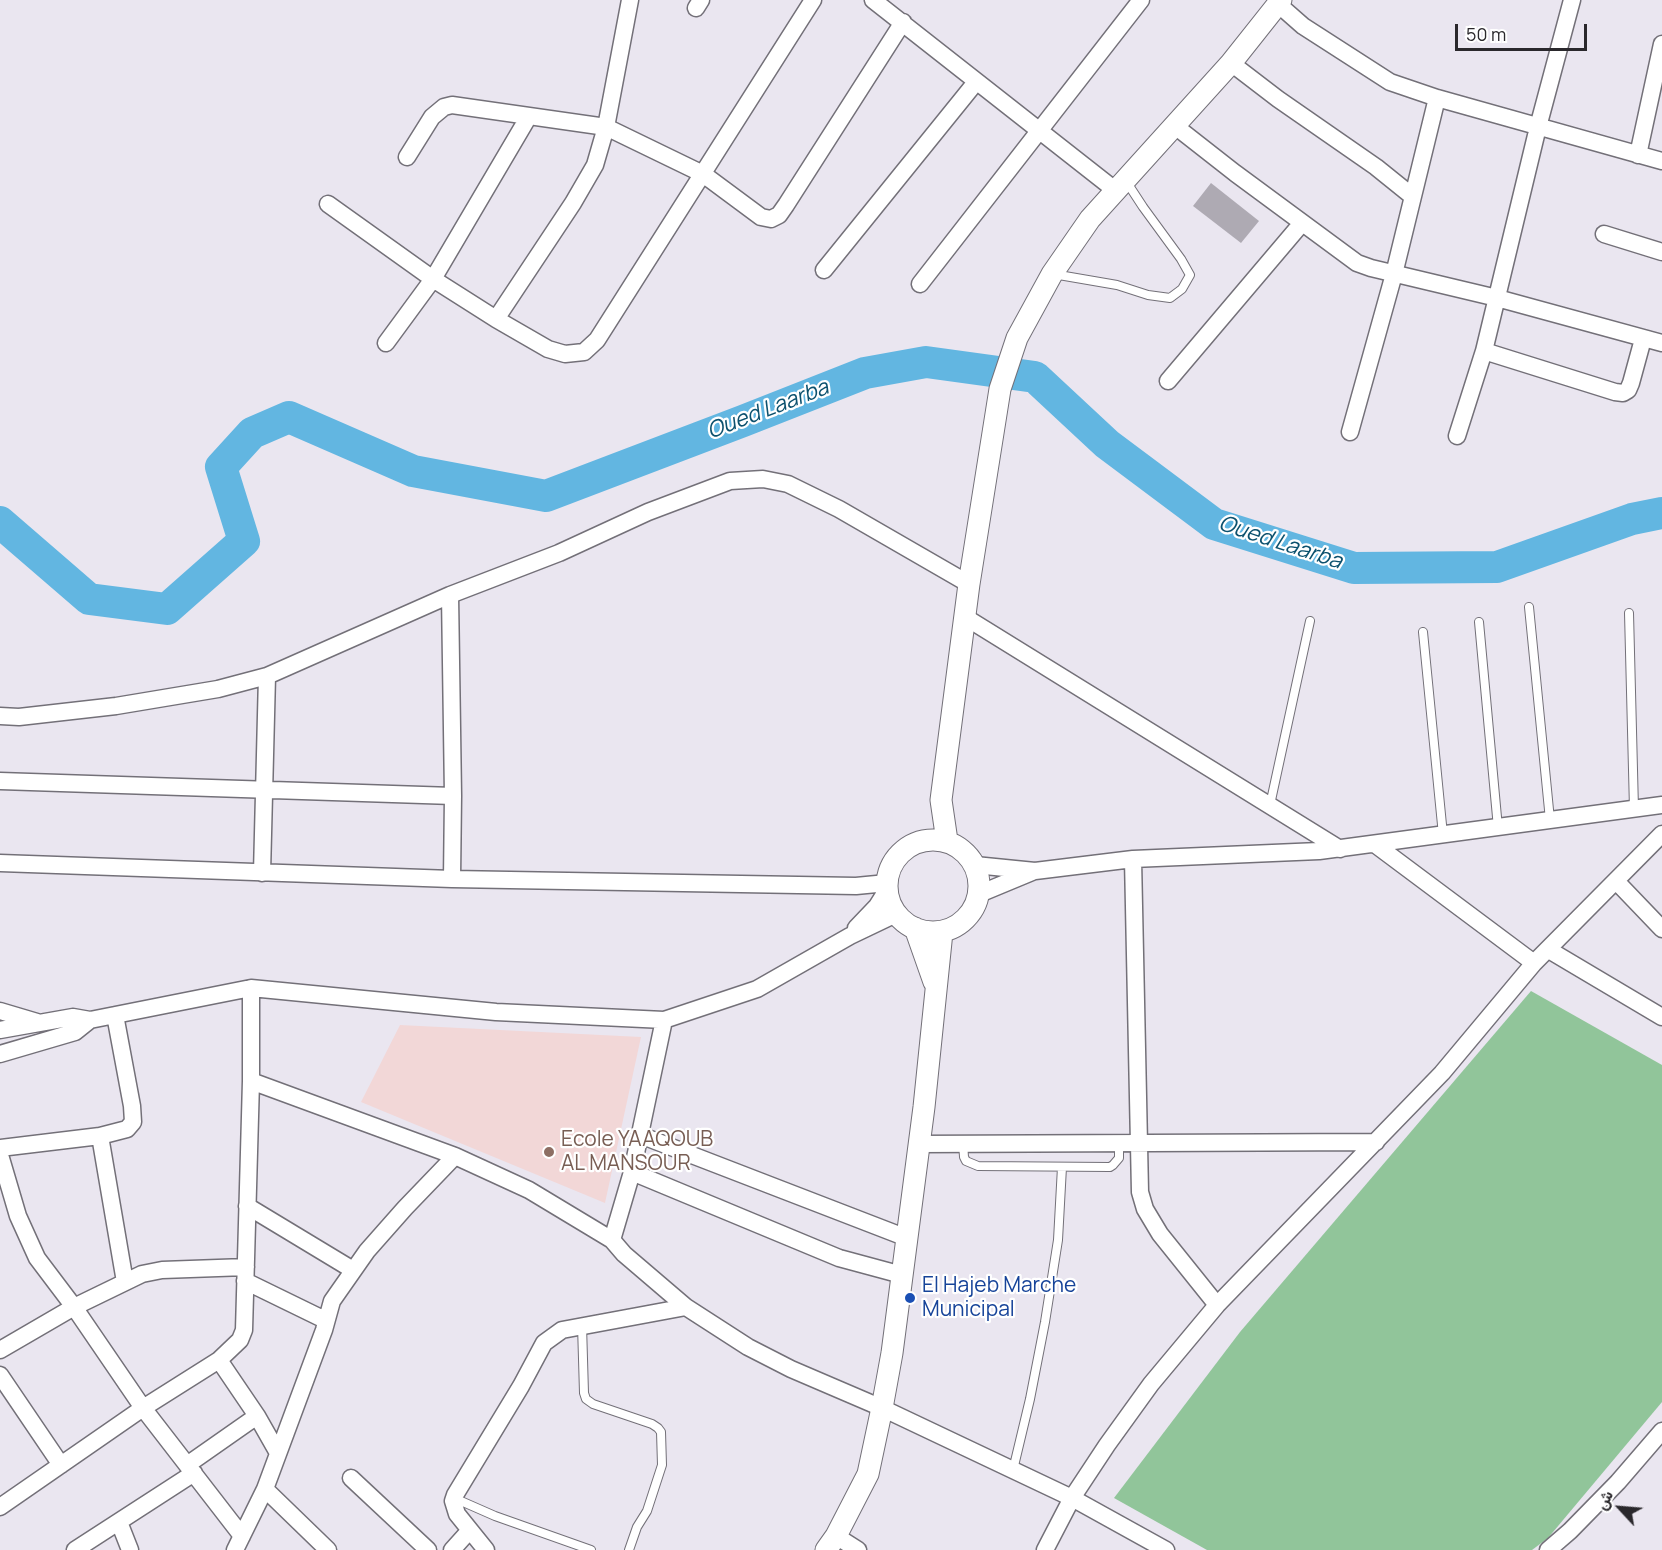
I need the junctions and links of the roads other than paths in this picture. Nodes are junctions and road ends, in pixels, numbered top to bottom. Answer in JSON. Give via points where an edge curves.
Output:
{"nodes":[{"id":1,"x":630,"y":0,"type":"edge"},
{"id":2,"x":813,"y":0,"type":"edge"},
{"id":3,"x":873,"y":0,"type":"edge"},
{"id":4,"x":1141,"y":0,"type":"edge"},
{"id":5,"x":1572,"y":0,"type":"edge"},
{"id":6,"x":1279,"y":2,"type":"edge"},
{"id":7,"x":903,"y":22,"type":"junction"},
{"id":8,"x":1662,"y":44,"type":"edge"},
{"id":9,"x":1231,"y":63,"type":"junction"},
{"id":10,"x":976,"y":82,"type":"junction"},
{"id":11,"x":1658,"y":83,"type":"edge"},
{"id":12,"x":1437,"y":98,"type":"junction"},
{"id":13,"x":529,"y":116,"type":"junction"},
{"id":14,"x":1175,"y":126,"type":"junction"},
{"id":15,"x":606,"y":127,"type":"junction"},
{"id":16,"x":1538,"y":128,"type":"junction"},
{"id":17,"x":1040,"y":130,"type":"junction"},
{"id":18,"x":1638,"y":155,"type":"junction"},
{"id":19,"x":407,"y":158,"type":"dead end"},
{"id":20,"x":1662,"y":162,"type":"edge"},
{"id":21,"x":703,"y":174,"type":"junction"},
{"id":22,"x":1120,"y":184,"type":"junction"},
{"id":23,"x":1412,"y":196,"type":"junction"},
{"id":24,"x":328,"y":204,"type":"dead end"},
{"id":25,"x":1302,"y":223,"type":"junction"},
{"id":26,"x":1604,"y":234,"type":"dead end"},
{"id":27,"x":1662,"y":252,"type":"edge"},
{"id":28,"x":824,"y":270,"type":"dead end"},
{"id":29,"x":1052,"y":274,"type":"junction"},
{"id":30,"x":1394,"y":274,"type":"junction"},
{"id":31,"x":434,"y":279,"type":"junction"},
{"id":32,"x":920,"y":284,"type":"dead end"},
{"id":33,"x":1497,"y":298,"type":"junction"},
{"id":34,"x":496,"y":319,"type":"junction"},
{"id":35,"x":1643,"y":339,"type":"junction"},
{"id":36,"x":386,"y":343,"type":"dead end"},
{"id":37,"x":1662,"y":343,"type":"edge"},
{"id":38,"x":1484,"y":351,"type":"junction"},
{"id":39,"x":1168,"y":381,"type":"dead end"},
{"id":40,"x":1350,"y":432,"type":"dead end"},
{"id":41,"x":1457,"y":436,"type":"dead end"},
{"id":42,"x":969,"y":584,"type":"junction"},
{"id":43,"x":450,"y":595,"type":"junction"},
{"id":44,"x":1529,"y":607,"type":"dead end"},
{"id":45,"x":1629,"y":613,"type":"dead end"},
{"id":46,"x":965,"y":617,"type":"junction"},
{"id":47,"x":1310,"y":621,"type":"dead end"},
{"id":48,"x":1479,"y":622,"type":"dead end"},
{"id":49,"x":1423,"y":632,"type":"dead end"},
{"id":50,"x":267,"y":676,"type":"junction"},
{"id":51,"x":0,"y":716,"type":"edge"},
{"id":52,"x":0,"y":781,"type":"edge"},
{"id":53,"x":266,"y":788,"type":"junction"},
{"id":54,"x":453,"y":795,"type":"junction"},
{"id":55,"x":941,"y":800,"type":"junction"},
{"id":56,"x":1270,"y":805,"type":"junction"},
{"id":57,"x":1662,"y":805,"type":"edge"},
{"id":58,"x":1634,"y":808,"type":"junction"},
{"id":59,"x":1550,"y":820,"type":"junction"},
{"id":60,"x":1498,"y":828,"type":"junction"},
{"id":61,"x":1662,"y":834,"type":"edge"},
{"id":62,"x":1443,"y":835,"type":"junction"},
{"id":63,"x":920,"y":841,"type":"junction"},
{"id":64,"x":947,"y":841,"type":"junction"},
{"id":65,"x":1376,"y":845,"type":"junction"},
{"id":66,"x":1340,"y":849,"type":"junction"},
{"id":67,"x":1133,"y":859,"type":"junction"},
{"id":68,"x":0,"y":864,"type":"edge"},
{"id":69,"x":975,"y":865,"type":"junction"},
{"id":70,"x":1035,"y":871,"type":"junction"},
{"id":71,"x":262,"y":873,"type":"junction"},
{"id":72,"x":452,"y":879,"type":"junction"},
{"id":73,"x":1616,"y":881,"type":"junction"},
{"id":74,"x":887,"y":887,"type":"junction"},
{"id":75,"x":979,"y":894,"type":"junction"},
{"id":76,"x":896,"y":914,"type":"junction"},
{"id":77,"x":915,"y":928,"type":"junction"},
{"id":78,"x":1662,"y":929,"type":"edge"},
{"id":79,"x":942,"y":932,"type":"junction"},
{"id":80,"x":850,"y":936,"type":"junction"},
{"id":81,"x":1549,"y":950,"type":"junction"},
{"id":82,"x":1534,"y":963,"type":"junction"},
{"id":83,"x":935,"y":986,"type":"junction"},
{"id":84,"x":251,"y":988,"type":"junction"},
{"id":85,"x":0,"y":1011,"type":"edge"},
{"id":86,"x":115,"y":1015,"type":"junction"},
{"id":87,"x":1662,"y":1017,"type":"edge"},
{"id":88,"x":90,"y":1020,"type":"junction"},
{"id":89,"x":664,"y":1020,"type":"junction"},
{"id":90,"x":41,"y":1023,"type":"junction"},
{"id":91,"x":0,"y":1030,"type":"edge"},
{"id":92,"x":0,"y":1054,"type":"edge"},
{"id":93,"x":251,"y":1081,"type":"junction"},
{"id":94,"x":640,"y":1135,"type":"junction"},
{"id":95,"x":100,"y":1136,"type":"junction"},
{"id":96,"x":1119,"y":1142,"type":"junction"},
{"id":97,"x":1140,"y":1142,"type":"junction"},
{"id":98,"x":1376,"y":1142,"type":"junction"},
{"id":99,"x":963,"y":1143,"type":"junction"},
{"id":100,"x":919,"y":1144,"type":"junction"},
{"id":101,"x":0,"y":1148,"type":"edge"},
{"id":102,"x":0,"y":1155,"type":"edge"},
{"id":103,"x":455,"y":1156,"type":"junction"},
{"id":104,"x":1062,"y":1167,"type":"junction"},
{"id":105,"x":632,"y":1172,"type":"junction"},
{"id":106,"x":247,"y":1206,"type":"junction"},
{"id":107,"x":907,"y":1238,"type":"junction"},
{"id":108,"x":612,"y":1240,"type":"junction"},
{"id":109,"x":353,"y":1270,"type":"junction"},
{"id":110,"x":245,"y":1274,"type":"junction"},
{"id":111,"x":902,"y":1275,"type":"junction"},
{"id":112,"x":125,"y":1282,"type":"junction"},
{"id":113,"x":1217,"y":1305,"type":"junction"},
{"id":114,"x":74,"y":1306,"type":"junction"},
{"id":115,"x":686,"y":1307,"type":"junction"},
{"id":116,"x":326,"y":1320,"type":"junction"},
{"id":117,"x":582,"y":1325,"type":"junction"},
{"id":118,"x":0,"y":1350,"type":"edge"},
{"id":119,"x":219,"y":1360,"type":"junction"},
{"id":120,"x":0,"y":1375,"type":"edge"},
{"id":121,"x":143,"y":1408,"type":"junction"},
{"id":122,"x":882,"y":1408,"type":"junction"},
{"id":123,"x":257,"y":1416,"type":"junction"},
{"id":124,"x":1662,"y":1431,"type":"edge"},
{"id":125,"x":278,"y":1453,"type":"junction"},
{"id":126,"x":61,"y":1465,"type":"junction"},
{"id":127,"x":190,"y":1469,"type":"junction"},
{"id":128,"x":1013,"y":1470,"type":"junction"},
{"id":129,"x":351,"y":1478,"type":"dead end"},
{"id":130,"x":266,"y":1489,"type":"junction"},
{"id":131,"x":454,"y":1498,"type":"junction"},
{"id":132,"x":1072,"y":1498,"type":"junction"},
{"id":133,"x":0,"y":1507,"type":"edge"},
{"id":134,"x":119,"y":1522,"type":"junction"},
{"id":135,"x":470,"y":1530,"type":"junction"},
{"id":136,"x":239,"y":1543,"type":"edge"},
{"id":137,"x":831,"y":1543,"type":"edge"},
{"id":138,"x":75,"y":1550,"type":"edge"},
{"id":139,"x":130,"y":1550,"type":"edge"},
{"id":140,"x":328,"y":1550,"type":"edge"},
{"id":141,"x":428,"y":1550,"type":"edge"},
{"id":142,"x":452,"y":1550,"type":"edge"},
{"id":143,"x":486,"y":1550,"type":"edge"},
{"id":144,"x":591,"y":1550,"type":"edge"},
{"id":145,"x":629,"y":1550,"type":"edge"},
{"id":146,"x":858,"y":1550,"type":"edge"},
{"id":147,"x":1045,"y":1550,"type":"edge"},
{"id":148,"x":1166,"y":1550,"type":"edge"},
{"id":149,"x":1548,"y":1550,"type":"edge"}],
"edges":[{"from":1,"to":15,"type":"street"},
{"from":2,"to":21,"type":"street"},
{"from":3,"to":7,"type":"street"},
{"from":4,"to":17,"type":"street"},
{"from":5,"to":16,"type":"street"},
{"from":6,"to":9,"type":"street"},
{"from":6,"to":12,"type":"street","via":[[1303,26],[1390,82]]},
{"from":7,"to":10,"type":"street"},
{"from":7,"to":21,"type":"street","via":[[779,215],[771,219],[761,217]]},
{"from":8,"to":11,"type":"street"},
{"from":9,"to":14,"type":"street"},
{"from":9,"to":23,"type":"street"},
{"from":10,"to":17,"type":"street"},
{"from":10,"to":28,"type":"street"},
{"from":11,"to":18,"type":"street"},
{"from":12,"to":16,"type":"street"},
{"from":12,"to":23,"type":"street"},
{"from":13,"to":15,"type":"street"},
{"from":13,"to":19,"type":"street","via":[[444,107],[432,117]]},
{"from":13,"to":31,"type":"street"},
{"from":14,"to":22,"type":"street"},
{"from":14,"to":25,"type":"street"},
{"from":15,"to":21,"type":"street"},
{"from":15,"to":34,"type":"street","via":[[588,179]]},
{"from":16,"to":18,"type":"street"},
{"from":16,"to":33,"type":"street"},
{"from":17,"to":22,"type":"street"},
{"from":17,"to":32,"type":"street"},
{"from":18,"to":20,"type":"street"},
{"from":21,"to":34,"type":"street","via":[[597,340],[584,352],[565,354],[548,350]]},
{"from":22,"to":29,"type":"street"},
{"from":22,"to":29,"type":"lane","via":[[1181,259],[1190,275],[1182,289],[1170,298]]},
{"from":23,"to":30,"type":"street"},
{"from":24,"to":31,"type":"street"},
{"from":25,"to":30,"type":"street","via":[[1357,263]]},
{"from":25,"to":39,"type":"street"},
{"from":26,"to":27,"type":"street"},
{"from":29,"to":42,"type":"street","via":[[1017,338],[1000,389]]},
{"from":30,"to":33,"type":"street"},
{"from":30,"to":40,"type":"street"},
{"from":31,"to":34,"type":"street"},
{"from":31,"to":36,"type":"street"},
{"from":33,"to":35,"type":"street"},
{"from":33,"to":38,"type":"street"},
{"from":35,"to":37,"type":"street"},
{"from":35,"to":38,"type":"street","via":[[1631,383],[1623,393]]},
{"from":38,"to":41,"type":"street"},
{"from":42,"to":43,"type":"street","via":[[839,509],[788,484],[763,479],[730,481]]},
{"from":42,"to":46,"type":"street"},
{"from":43,"to":50,"type":"street"},
{"from":43,"to":54,"type":"street"},
{"from":44,"to":59,"type":"lane"},
{"from":45,"to":58,"type":"lane"},
{"from":46,"to":55,"type":"street"},
{"from":46,"to":56,"type":"street"},
{"from":47,"to":56,"type":"lane"},
{"from":48,"to":60,"type":"lane"},
{"from":49,"to":62,"type":"lane"},
{"from":50,"to":51,"type":"street","via":[[218,689],[116,706]]},
{"from":50,"to":53,"type":"street"},
{"from":52,"to":53,"type":"street"},
{"from":53,"to":54,"type":"street"},
{"from":53,"to":71,"type":"street"},
{"from":54,"to":72,"type":"street"},
{"from":55,"to":63,"type":"street"},
{"from":55,"to":64,"type":"street"},
{"from":56,"to":66,"type":"street"},
{"from":57,"to":58,"type":"street"},
{"from":58,"to":59,"type":"street"},
{"from":59,"to":60,"type":"street"},
{"from":60,"to":62,"type":"street"},
{"from":61,"to":73,"type":"street"},
{"from":62,"to":65,"type":"street"},
{"from":63,"to":64,"type":"street"},
{"from":63,"to":74,"type":"street","via":[[897,857]]},
{"from":64,"to":69,"type":"street","via":[[959,846]]},
{"from":65,"to":66,"type":"street"},
{"from":65,"to":82,"type":"street"},
{"from":66,"to":67,"type":"street"},
{"from":67,"to":70,"type":"street"},
{"from":67,"to":97,"type":"street"},
{"from":68,"to":71,"type":"street"},
{"from":69,"to":70,"type":"street"},
{"from":69,"to":75,"type":"street"},
{"from":70,"to":75,"type":"street"},
{"from":71,"to":72,"type":"street"},
{"from":72,"to":74,"type":"street"},
{"from":73,"to":78,"type":"street"},
{"from":73,"to":81,"type":"street"},
{"from":74,"to":76,"type":"street"},
{"from":74,"to":80,"type":"street","via":[[877,906]]},
{"from":75,"to":79,"type":"street","via":[[966,919]]},
{"from":76,"to":77,"type":"street"},
{"from":76,"to":80,"type":"street"},
{"from":77,"to":79,"type":"street"},
{"from":77,"to":83,"type":"street"},
{"from":79,"to":83,"type":"street"},
{"from":80,"to":89,"type":"street","via":[[757,989]]},
{"from":81,"to":82,"type":"street"},
{"from":81,"to":87,"type":"street"},
{"from":82,"to":98,"type":"street","via":[[1442,1073]]},
{"from":83,"to":100,"type":"street"},
{"from":84,"to":86,"type":"street"},
{"from":84,"to":89,"type":"street","via":[[496,1012]]},
{"from":84,"to":93,"type":"street"},
{"from":85,"to":90,"type":"street"},
{"from":86,"to":88,"type":"street"},
{"from":86,"to":95,"type":"street","via":[[133,1122],[127,1129]]},
{"from":88,"to":90,"type":"street","via":[[73,1017]]},
{"from":88,"to":92,"type":"street","via":[[75,1032]]},
{"from":89,"to":94,"type":"street"},
{"from":90,"to":91,"type":"street"},
{"from":93,"to":103,"type":"street"},
{"from":93,"to":106,"type":"street"},
{"from":94,"to":105,"type":"street"},
{"from":94,"to":107,"type":"street"},
{"from":95,"to":101,"type":"street"},
{"from":95,"to":112,"type":"street"},
{"from":96,"to":97,"type":"street"},
{"from":96,"to":99,"type":"street"},
{"from":96,"to":104,"type":"lane","via":[[1119,1158],[1113,1166]]},
{"from":97,"to":98,"type":"street"},
{"from":97,"to":113,"type":"street","via":[[1140,1192],[1145,1209]]},
{"from":98,"to":113,"type":"street"},
{"from":99,"to":100,"type":"street"},
{"from":99,"to":104,"type":"lane","via":[[966,1161],[978,1166]]},
{"from":100,"to":107,"type":"street"},
{"from":102,"to":114,"type":"street","via":[[18,1216],[37,1258]]},
{"from":103,"to":108,"type":"street","via":[[529,1190]]},
{"from":103,"to":109,"type":"street"},
{"from":104,"to":128,"type":"lane","via":[[1058,1240],[1045,1322]]},
{"from":105,"to":108,"type":"street"},
{"from":105,"to":111,"type":"street","via":[[838,1258]]},
{"from":106,"to":109,"type":"street"},
{"from":106,"to":110,"type":"street"},
{"from":107,"to":111,"type":"street"},
{"from":108,"to":115,"type":"street"},
{"from":109,"to":116,"type":"street","via":[[332,1300]]},
{"from":110,"to":112,"type":"street","via":[[162,1270]]},
{"from":110,"to":116,"type":"street"},
{"from":110,"to":119,"type":"street","via":[[244,1330],[233,1348]]},
{"from":111,"to":122,"type":"street"},
{"from":112,"to":114,"type":"street"},
{"from":113,"to":132,"type":"street","via":[[1151,1383]]},
{"from":114,"to":118,"type":"street"},
{"from":114,"to":121,"type":"street"},
{"from":115,"to":117,"type":"street"},
{"from":115,"to":122,"type":"street","via":[[748,1347]]},
{"from":116,"to":125,"type":"street"},
{"from":117,"to":131,"type":"street","via":[[562,1330],[543,1343]]},
{"from":117,"to":145,"type":"lane","via":[[586,1399],[661,1432],[662,1465]]},
{"from":119,"to":121,"type":"street"},
{"from":119,"to":123,"type":"street"},
{"from":120,"to":126,"type":"street"},
{"from":121,"to":126,"type":"street"},
{"from":121,"to":127,"type":"street"},
{"from":122,"to":128,"type":"street"},
{"from":122,"to":137,"type":"street","via":[[868,1474]]},
{"from":123,"to":125,"type":"street"},
{"from":123,"to":127,"type":"street"},
{"from":124,"to":149,"type":"street","via":[[1618,1482]]},
{"from":125,"to":130,"type":"street"},
{"from":126,"to":133,"type":"street"},
{"from":127,"to":134,"type":"street"},
{"from":127,"to":136,"type":"street"},
{"from":128,"to":132,"type":"street"},
{"from":129,"to":141,"type":"street"},
{"from":130,"to":136,"type":"street"},
{"from":130,"to":140,"type":"street"},
{"from":131,"to":135,"type":"street","via":[[457,1514]]},
{"from":131,"to":144,"type":"lane"},
{"from":132,"to":147,"type":"street"},
{"from":132,"to":148,"type":"street"},
{"from":134,"to":138,"type":"street"},
{"from":134,"to":139,"type":"street"},
{"from":135,"to":142,"type":"street"},
{"from":135,"to":143,"type":"street"},
{"from":137,"to":146,"type":"street"}]}
